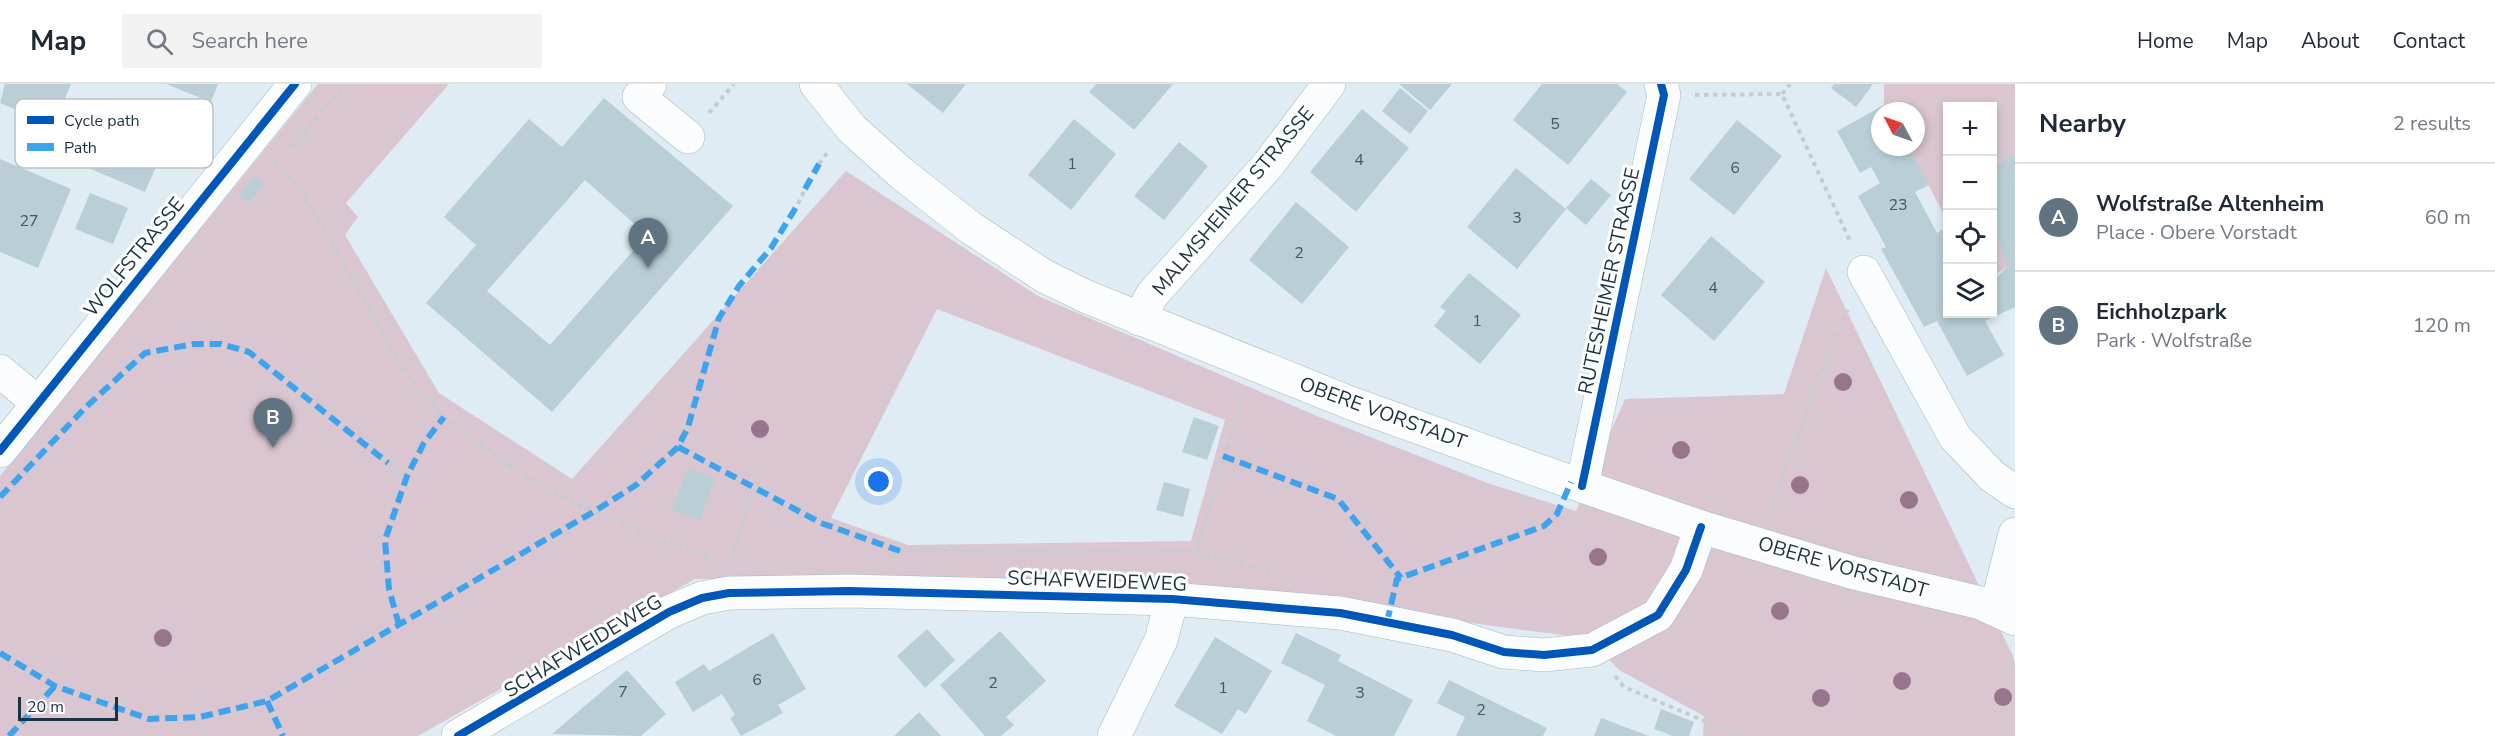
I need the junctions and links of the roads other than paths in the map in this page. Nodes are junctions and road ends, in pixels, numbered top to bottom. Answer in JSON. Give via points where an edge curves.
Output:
{"nodes":[{"id":1,"x":295,"y":84,"type":"edge"},
{"id":2,"x":650,"y":84,"type":"edge"},
{"id":3,"x":817,"y":84,"type":"edge"},
{"id":4,"x":1329,"y":84,"type":"edge"},
{"id":5,"x":1663,"y":89,"type":"edge"},
{"id":6,"x":688,"y":137,"type":"dead end"},
{"id":7,"x":1864,"y":272,"type":"road end"},
{"id":8,"x":1138,"y":319,"type":"junction"},
{"id":9,"x":0,"y":371,"type":"edge"},
{"id":10,"x":38,"y":403,"type":"junction"},
{"id":11,"x":0,"y":451,"type":"edge"},
{"id":12,"x":1582,"y":486,"type":"junction"},
{"id":13,"x":2015,"y":492,"type":"edge"},
{"id":14,"x":1701,"y":527,"type":"junction"},
{"id":15,"x":2015,"y":534,"type":"edge"},
{"id":16,"x":1172,"y":599,"type":"junction"},
{"id":17,"x":2006,"y":614,"type":"edge"},
{"id":18,"x":458,"y":736,"type":"edge"},
{"id":19,"x":1114,"y":736,"type":"edge"}],
"edges":[{"from":1,"to":10,"type":"street","name":"WOLFSTRASSE"},
{"from":2,"to":6,"type":"street","via":[[639,97]]},
{"from":3,"to":8,"type":"street","name":"OBERE VORSTADT","via":[[852,129],[971,228],[1044,276]]},
{"from":4,"to":8,"type":"street","name":"MALMSHEIMER STRASSE","via":[[1268,165],[1152,295]]},
{"from":5,"to":12,"type":"street","name":"RUTESHEIMER STRASSE"},
{"from":7,"to":13,"type":"street","via":[[1955,437],[1992,476]]},
{"from":8,"to":12,"type":"street","name":"OBERE VORSTADT","via":[[1353,404]]},
{"from":9,"to":10,"type":"street"},
{"from":10,"to":11,"type":"street","name":"WOLFSTRASSE"},
{"from":12,"to":14,"type":"street","name":"OBERE VORSTADT"},
{"from":14,"to":16,"type":"street","name":"SCHAFWEIDEWEG","via":[[1686,570],[1658,615],[1592,650],[1544,655],[1504,652],[1452,635],[1340,613]]},
{"from":14,"to":17,"type":"street","name":"OBERE VORSTADT"},
{"from":15,"to":17,"type":"street"},
{"from":16,"to":18,"type":"street","name":"SCHAFWEIDEWEG","via":[[849,591],[728,580]]},
{"from":16,"to":19,"type":"street","via":[[1161,640]]}]}
